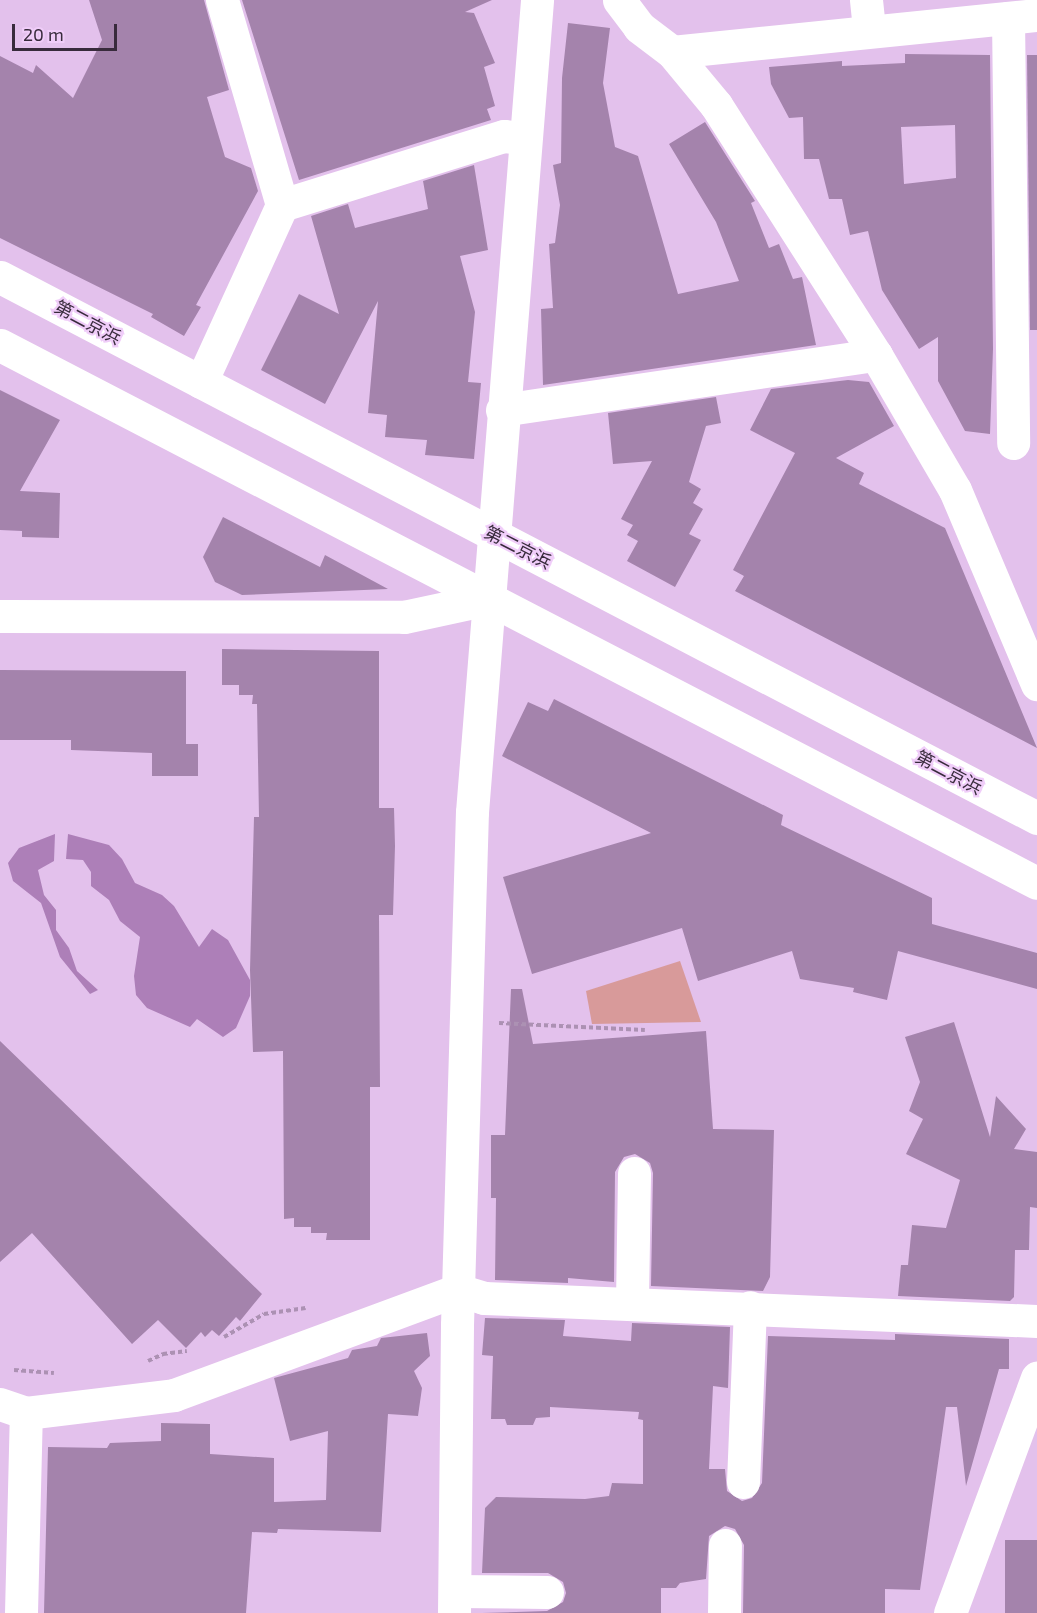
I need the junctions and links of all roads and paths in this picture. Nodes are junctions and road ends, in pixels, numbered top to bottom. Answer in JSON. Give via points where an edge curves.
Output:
{"nodes":[{"id":1,"x":222,"y":0,"type":"edge"},
{"id":2,"x":537,"y":0,"type":"edge"},
{"id":3,"x":619,"y":0,"type":"edge"},
{"id":4,"x":867,"y":15,"type":"edge"},
{"id":5,"x":1022,"y":16,"type":"edge"},
{"id":6,"x":672,"y":52,"type":"junction"},
{"id":7,"x":524,"y":138,"type":"junction"},
{"id":8,"x":282,"y":205,"type":"junction"},
{"id":9,"x":0,"y":277,"type":"edge"},
{"id":10,"x":0,"y":345,"type":"edge"},
{"id":11,"x":876,"y":354,"type":"junction"},
{"id":12,"x":201,"y":382,"type":"junction"},
{"id":13,"x":502,"y":410,"type":"junction"},
{"id":14,"x":1013,"y":443,"type":"dead end"},
{"id":15,"x":492,"y":534,"type":"junction"},
{"id":16,"x":487,"y":598,"type":"junction"},
{"id":17,"x":0,"y":616,"type":"edge"},
{"id":18,"x":1037,"y":684,"type":"edge"},
{"id":19,"x":1037,"y":818,"type":"edge"},
{"id":20,"x":1037,"y":883,"type":"edge"},
{"id":21,"x":469,"y":1022,"type":"junction"},
{"id":22,"x":645,"y":1030,"type":"dead end"},
{"id":23,"x":634,"y":1173,"type":"dead end"},
{"id":24,"x":458,"y":1290,"type":"junction"},
{"id":25,"x":632,"y":1302,"type":"junction"},
{"id":26,"x":312,"y":1307,"type":"dead end"},
{"id":27,"x":750,"y":1307,"type":"junction"},
{"id":28,"x":1037,"y":1321,"type":"edge"},
{"id":29,"x":218,"y":1340,"type":"dead end"},
{"id":30,"x":198,"y":1350,"type":"dead end"},
{"id":31,"x":144,"y":1364,"type":"dead end"},
{"id":32,"x":9,"y":1371,"type":"dead end"},
{"id":33,"x":64,"y":1375,"type":"dead end"},
{"id":34,"x":1037,"y":1378,"type":"edge"},
{"id":35,"x":13,"y":1408,"type":"edge"},
{"id":36,"x":743,"y":1482,"type":"dead end"},
{"id":37,"x":725,"y":1545,"type":"dead end"},
{"id":38,"x":547,"y":1592,"type":"dead end"},
{"id":39,"x":454,"y":1602,"type":"edge"},
{"id":40,"x":21,"y":1613,"type":"edge"},
{"id":41,"x":724,"y":1613,"type":"edge"},
{"id":42,"x":950,"y":1613,"type":"edge"}],
"edges":[{"from":1,"to":8,"type":"main road"},
{"from":2,"to":7,"type":"main road"},
{"from":3,"to":6,"type":"main road","via":[[639,27]]},
{"from":4,"to":5,"type":"main road"},
{"from":4,"to":6,"type":"main road"},
{"from":5,"to":14,"type":"main road"},
{"from":6,"to":11,"type":"main road","via":[[717,105]]},
{"from":7,"to":8,"type":"main road","via":[[504,136]]},
{"from":7,"to":13,"type":"main road"},
{"from":8,"to":12,"type":"main road"},
{"from":9,"to":12,"type":"main road","name":"第二京浜"},
{"from":10,"to":16,"type":"main road"},
{"from":11,"to":13,"type":"main road"},
{"from":11,"to":18,"type":"main road","via":[[955,490]]},
{"from":12,"to":15,"type":"main road","name":"第二京浜"},
{"from":13,"to":15,"type":"main road"},
{"from":15,"to":16,"type":"main road"},
{"from":15,"to":19,"type":"main road","name":"第二京浜"},
{"from":16,"to":17,"type":"main road","via":[[404,617]]},
{"from":16,"to":20,"type":"main road"},
{"from":16,"to":21,"type":"main road","via":[[472,812]]},
{"from":21,"to":22,"type":"path"},
{"from":21,"to":24,"type":"main road"},
{"from":23,"to":25,"type":"main road"},
{"from":24,"to":25,"type":"main road","via":[[484,1298]]},
{"from":24,"to":35,"type":"main road","via":[[174,1395]]},
{"from":24,"to":39,"type":"main road"},
{"from":25,"to":27,"type":"main road"},
{"from":26,"to":29,"type":"path","via":[[264,1314]]},
{"from":27,"to":28,"type":"main road"},
{"from":27,"to":36,"type":"main road"},
{"from":30,"to":31,"type":"path","via":[[163,1354]]},
{"from":32,"to":33,"type":"path"},
{"from":34,"to":42,"type":"main road"},
{"from":35,"to":40,"type":"main road"},
{"from":37,"to":41,"type":"main road"},
{"from":38,"to":39,"type":"main road"}]}
